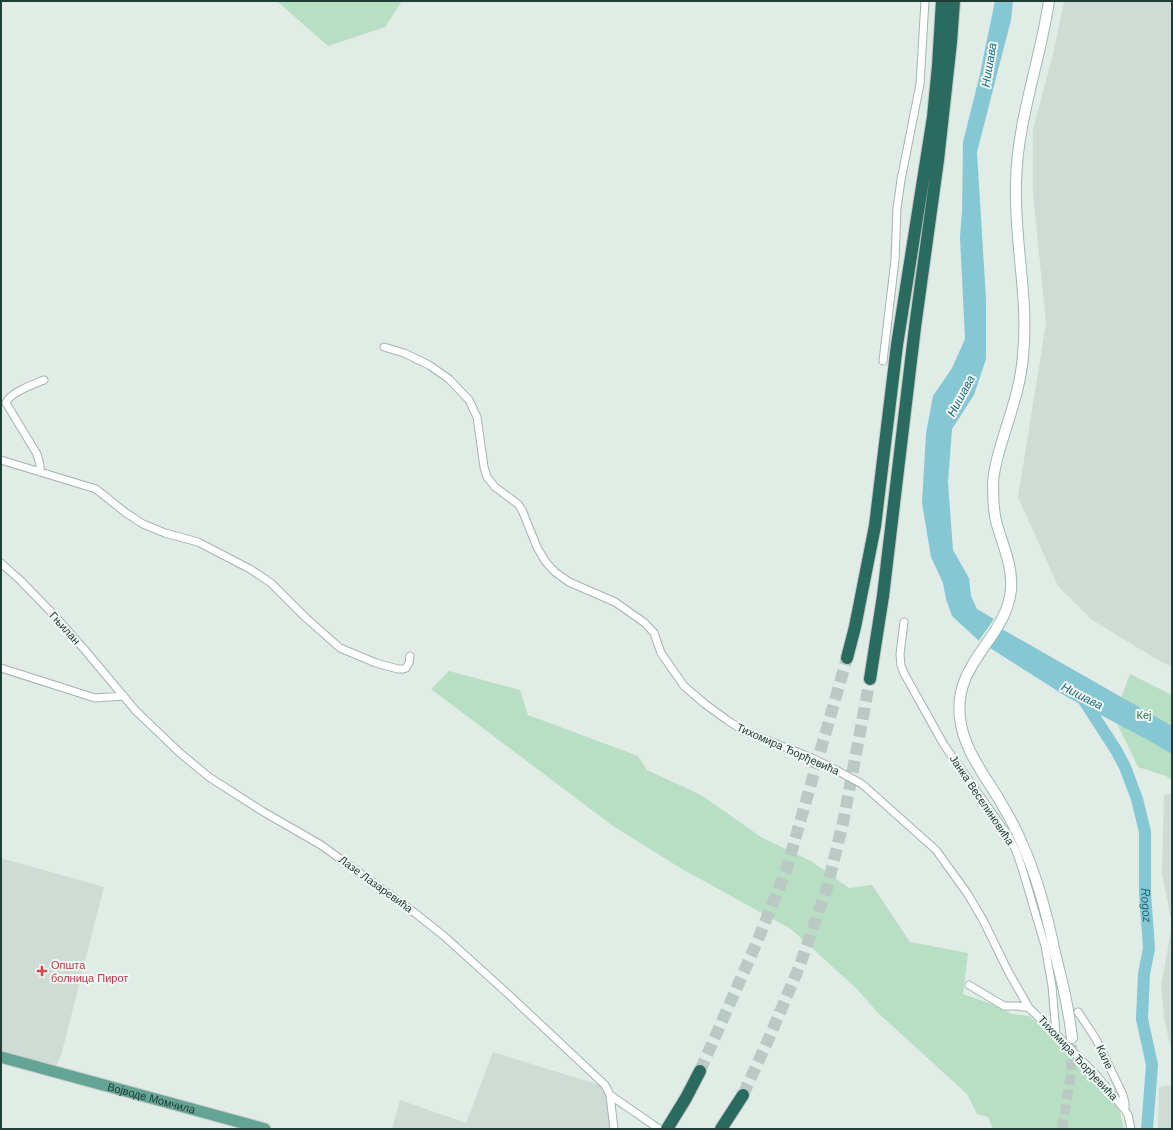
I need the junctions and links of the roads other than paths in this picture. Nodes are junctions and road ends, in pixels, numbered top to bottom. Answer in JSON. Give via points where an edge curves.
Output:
{"nodes":[{"id":1,"x":925,"y":1,"type":"edge"},
{"id":2,"x":942,"y":1,"type":"edge"},
{"id":3,"x":954,"y":1,"type":"edge"},
{"id":4,"x":1049,"y":1,"type":"edge"},
{"id":5,"x":384,"y":347,"type":"dead end"},
{"id":6,"x":883,"y":361,"type":"dead end"},
{"id":7,"x":44,"y":380,"type":"dead end"},
{"id":8,"x":1,"y":460,"type":"edge"},
{"id":9,"x":40,"y":472,"type":"junction"},
{"id":10,"x":1,"y":563,"type":"edge"},
{"id":11,"x":904,"y":622,"type":"dead end"},
{"id":12,"x":410,"y":656,"type":"dead end"},
{"id":13,"x":847,"y":658,"type":"tunnel mouth"},
{"id":14,"x":1,"y":668,"type":"edge"},
{"id":15,"x":870,"y":678,"type":"tunnel mouth"},
{"id":16,"x":124,"y":696,"type":"junction"},
{"id":17,"x":969,"y":986,"type":"dead end"},
{"id":18,"x":1029,"y":1008,"type":"junction"},
{"id":19,"x":1078,"y":1012,"type":"dead end"},
{"id":20,"x":1056,"y":1034,"type":"junction"},
{"id":21,"x":1072,"y":1038,"type":"tunnel mouth"},
{"id":22,"x":1,"y":1057,"type":"edge"},
{"id":23,"x":700,"y":1071,"type":"tunnel mouth"},
{"id":24,"x":610,"y":1095,"type":"junction"},
{"id":25,"x":743,"y":1095,"type":"tunnel mouth"},
{"id":26,"x":1125,"y":1110,"type":"junction"},
{"id":27,"x":265,"y":1129,"type":"edge"},
{"id":28,"x":614,"y":1129,"type":"edge"},
{"id":29,"x":659,"y":1129,"type":"edge"},
{"id":30,"x":667,"y":1129,"type":"edge"},
{"id":31,"x":721,"y":1129,"type":"edge"},
{"id":32,"x":1131,"y":1129,"type":"edge"}],
"edges":[{"from":1,"to":6,"type":"street","via":[[920,84],[897,208],[895,260]]},
{"from":2,"to":13,"type":"highway","via":[[932,117],[892,379],[875,526]]},
{"from":3,"to":15,"type":"highway","via":[[938,160],[883,596]]},
{"from":4,"to":21,"type":"main road","via":[[1017,163],[1017,230],[1025,324],[1022,369],[993,480],[996,521],[1007,555],[1011,588],[1007,606],[997,627],[971,666],[963,682],[959,699],[960,719],[966,744],[1012,821],[1032,867],[1063,984]]},
{"from":5,"to":18,"type":"street","name":"Тихомира Ђорђевића","via":[[434,368],[449,379],[469,400],[478,417],[487,477],[518,504],[537,547],[545,561],[556,572],[569,582],[615,602],[645,623],[654,633],[661,653],[684,686],[705,704],[744,731],[812,758],[862,784],[936,850],[967,893]]},
{"from":7,"to":9,"type":"street","via":[[15,394],[6,402],[37,454]]},
{"from":8,"to":9,"type":"street"},
{"from":9,"to":12,"type":"street","via":[[96,489],[143,524],[198,542],[250,569],[271,582],[340,648],[398,669],[406,668]]},
{"from":10,"to":16,"type":"street","name":"Гњилан","via":[[54,615]]},
{"from":11,"to":20,"type":"street","name":"Јанка Веселиновића","via":[[900,654],[905,675],[944,745],[1009,837],[1022,868],[1045,946]]},
{"from":14,"to":16,"type":"street","via":[[95,698]]},
{"from":16,"to":24,"type":"street","name":"Лазе Лазаревића","via":[[136,712],[209,777],[321,845],[415,912],[456,946],[558,1040],[605,1085]]},
{"from":17,"to":18,"type":"street","name":"Тихомира Ђорђевића","via":[[1004,1006]]},
{"from":18,"to":20,"type":"street","name":"Тихомира Ђорђевића"},
{"from":19,"to":26,"type":"street","name":"Кале","via":[[1096,1039],[1123,1095]]},
{"from":20,"to":26,"type":"street","name":"Тихомира Ђорђевића","via":[[1098,1077]]},
{"from":22,"to":27,"type":"main road","name":"Војводе Момчила"},
{"from":23,"to":30,"type":"highway"},
{"from":24,"to":28,"type":"street","name":"Лазе Лазаревића"},
{"from":24,"to":29,"type":"street","name":"Лазе Лазаревића"},
{"from":25,"to":31,"type":"highway"},
{"from":26,"to":32,"type":"street","name":"Кале"}]}
